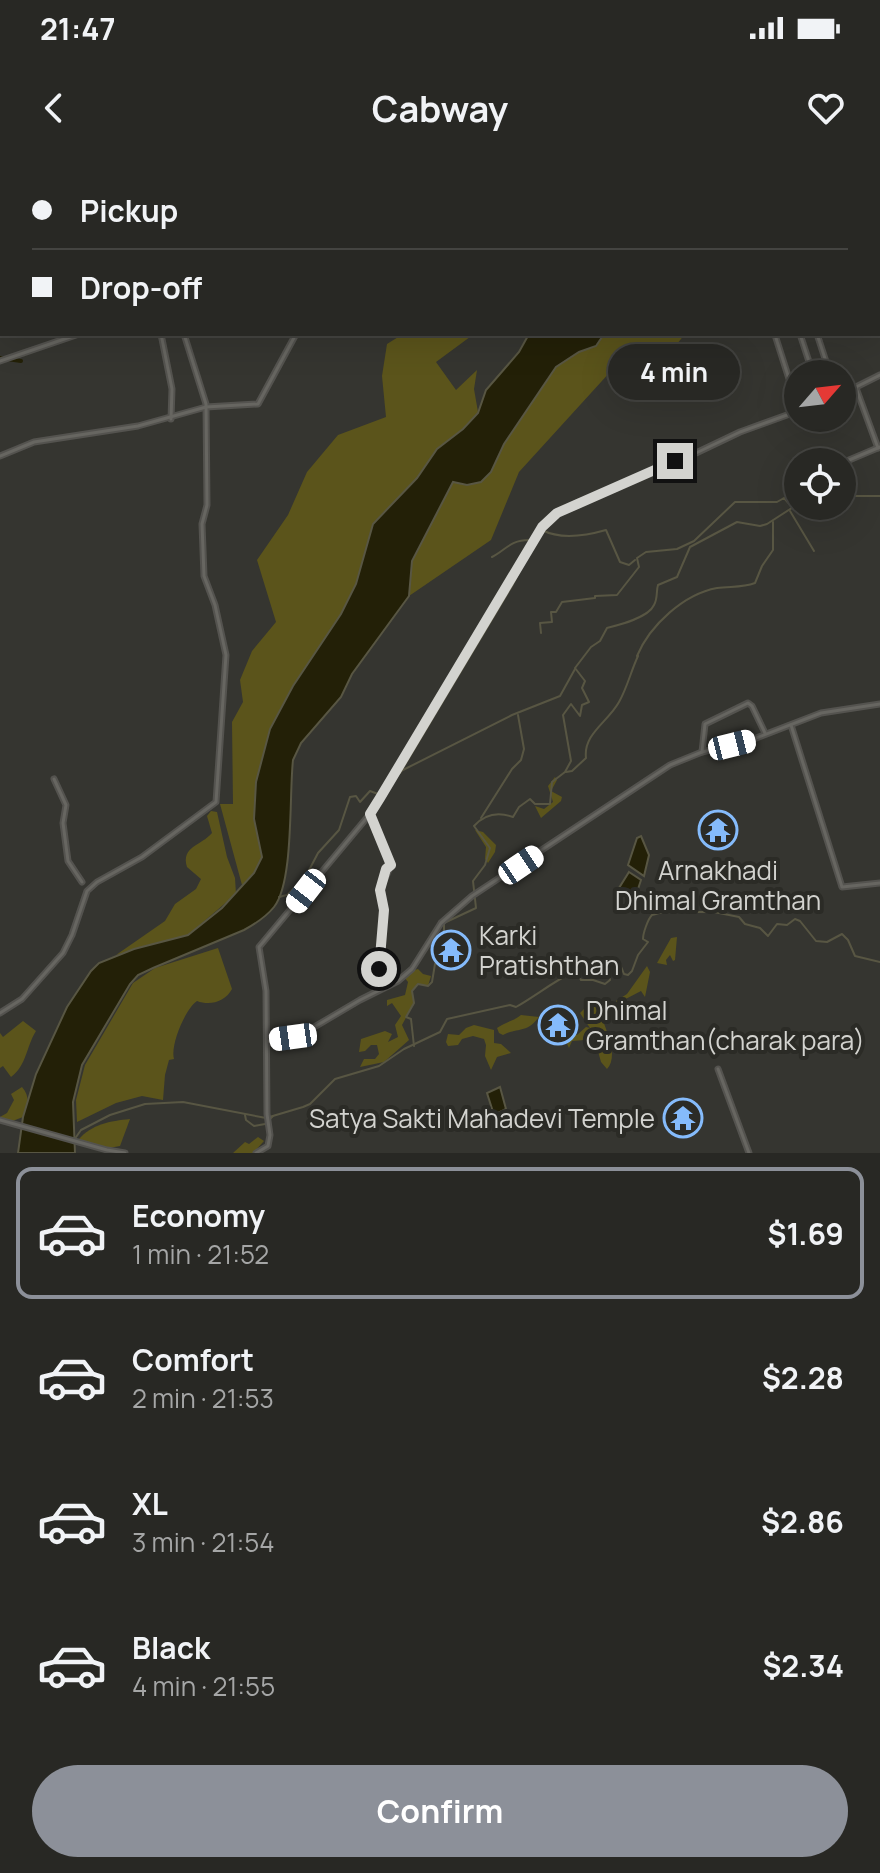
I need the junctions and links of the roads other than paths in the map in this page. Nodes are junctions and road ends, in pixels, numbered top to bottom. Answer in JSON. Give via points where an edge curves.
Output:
{"nodes":[{"id":1,"x":73,"y":336,"type":"edge"},
{"id":2,"x":161,"y":336,"type":"edge"},
{"id":3,"x":185,"y":336,"type":"edge"},
{"id":4,"x":295,"y":336,"type":"edge"},
{"id":5,"x":775,"y":336,"type":"edge"},
{"id":6,"x":801,"y":336,"type":"edge"},
{"id":7,"x":818,"y":336,"type":"edge"},
{"id":8,"x":808,"y":360,"type":"edge"},
{"id":9,"x":825,"y":360,"type":"edge"},
{"id":10,"x":0,"y":361,"type":"edge"},
{"id":11,"x":784,"y":364,"type":"edge"},
{"id":12,"x":880,"y":375,"type":"edge"},
{"id":13,"x":856,"y":388,"type":"joint"},
{"id":14,"x":206,"y":407,"type":"junction"},
{"id":15,"x":784,"y":415,"type":"edge"},
{"id":16,"x":171,"y":419,"type":"junction"},
{"id":17,"x":879,"y":447,"type":"edge"},
{"id":18,"x":0,"y":456,"type":"edge"},
{"id":19,"x":856,"y":457,"type":"edge"},
{"id":20,"x":880,"y":704,"type":"edge"},
{"id":21,"x":791,"y":725,"type":"junction"},
{"id":22,"x":765,"y":734,"type":"junction"},
{"id":23,"x":702,"y":752,"type":"junction"},
{"id":24,"x":54,"y":779,"type":"dead end"},
{"id":25,"x":370,"y":814,"type":"junction"},
{"id":26,"x":82,"y":882,"type":"dead end"},
{"id":27,"x":880,"y":883,"type":"edge"},
{"id":28,"x":377,"y":992,"type":"junction"},
{"id":29,"x":0,"y":1013,"type":"edge"},
{"id":30,"x":268,"y":1041,"type":"junction"},
{"id":31,"x":718,"y":1069,"type":"dead end"},
{"id":32,"x":0,"y":1120,"type":"edge"},
{"id":33,"x":125,"y":1153,"type":"edge"},
{"id":34,"x":256,"y":1153,"type":"edge"},
{"id":35,"x":749,"y":1153,"type":"edge"}],
"edges":[{"from":1,"to":10,"type":"street"},
{"from":2,"to":16,"type":"street","via":[[172,389]]},
{"from":3,"to":14,"type":"street"},
{"from":4,"to":14,"type":"street","via":[[258,404]]},
{"from":5,"to":11,"type":"street"},
{"from":6,"to":8,"type":"street"},
{"from":7,"to":9,"type":"street"},
{"from":12,"to":13,"type":"street"},
{"from":13,"to":17,"type":"street"},
{"from":14,"to":16,"type":"street"},
{"from":14,"to":29,"type":"street","via":[[204,576],[226,655],[216,802],[87,891],[63,953],[22,999]]},
{"from":15,"to":25,"type":"street","via":[[552,517]]},
{"from":16,"to":18,"type":"street","via":[[34,442]]},
{"from":17,"to":19,"type":"street"},
{"from":20,"to":21,"type":"street","via":[[836,708]]},
{"from":21,"to":22,"type":"street"},
{"from":21,"to":27,"type":"street","via":[[842,887]]},
{"from":22,"to":23,"type":"street"},
{"from":22,"to":23,"type":"street","via":[[748,703],[705,724]]},
{"from":23,"to":28,"type":"street","via":[[670,765],[472,896],[441,923],[412,969]]},
{"from":24,"to":26,"type":"street","via":[[66,805],[68,861]]},
{"from":25,"to":28,"type":"street","via":[[391,865],[380,890],[384,910],[379,971],[373,975]]},
{"from":25,"to":30,"type":"street","via":[[259,947]]},
{"from":28,"to":30,"type":"street","via":[[299,1036]]},
{"from":30,"to":34,"type":"street","via":[[269,1143]]},
{"from":31,"to":35,"type":"street"},
{"from":32,"to":33,"type":"street"}]}
